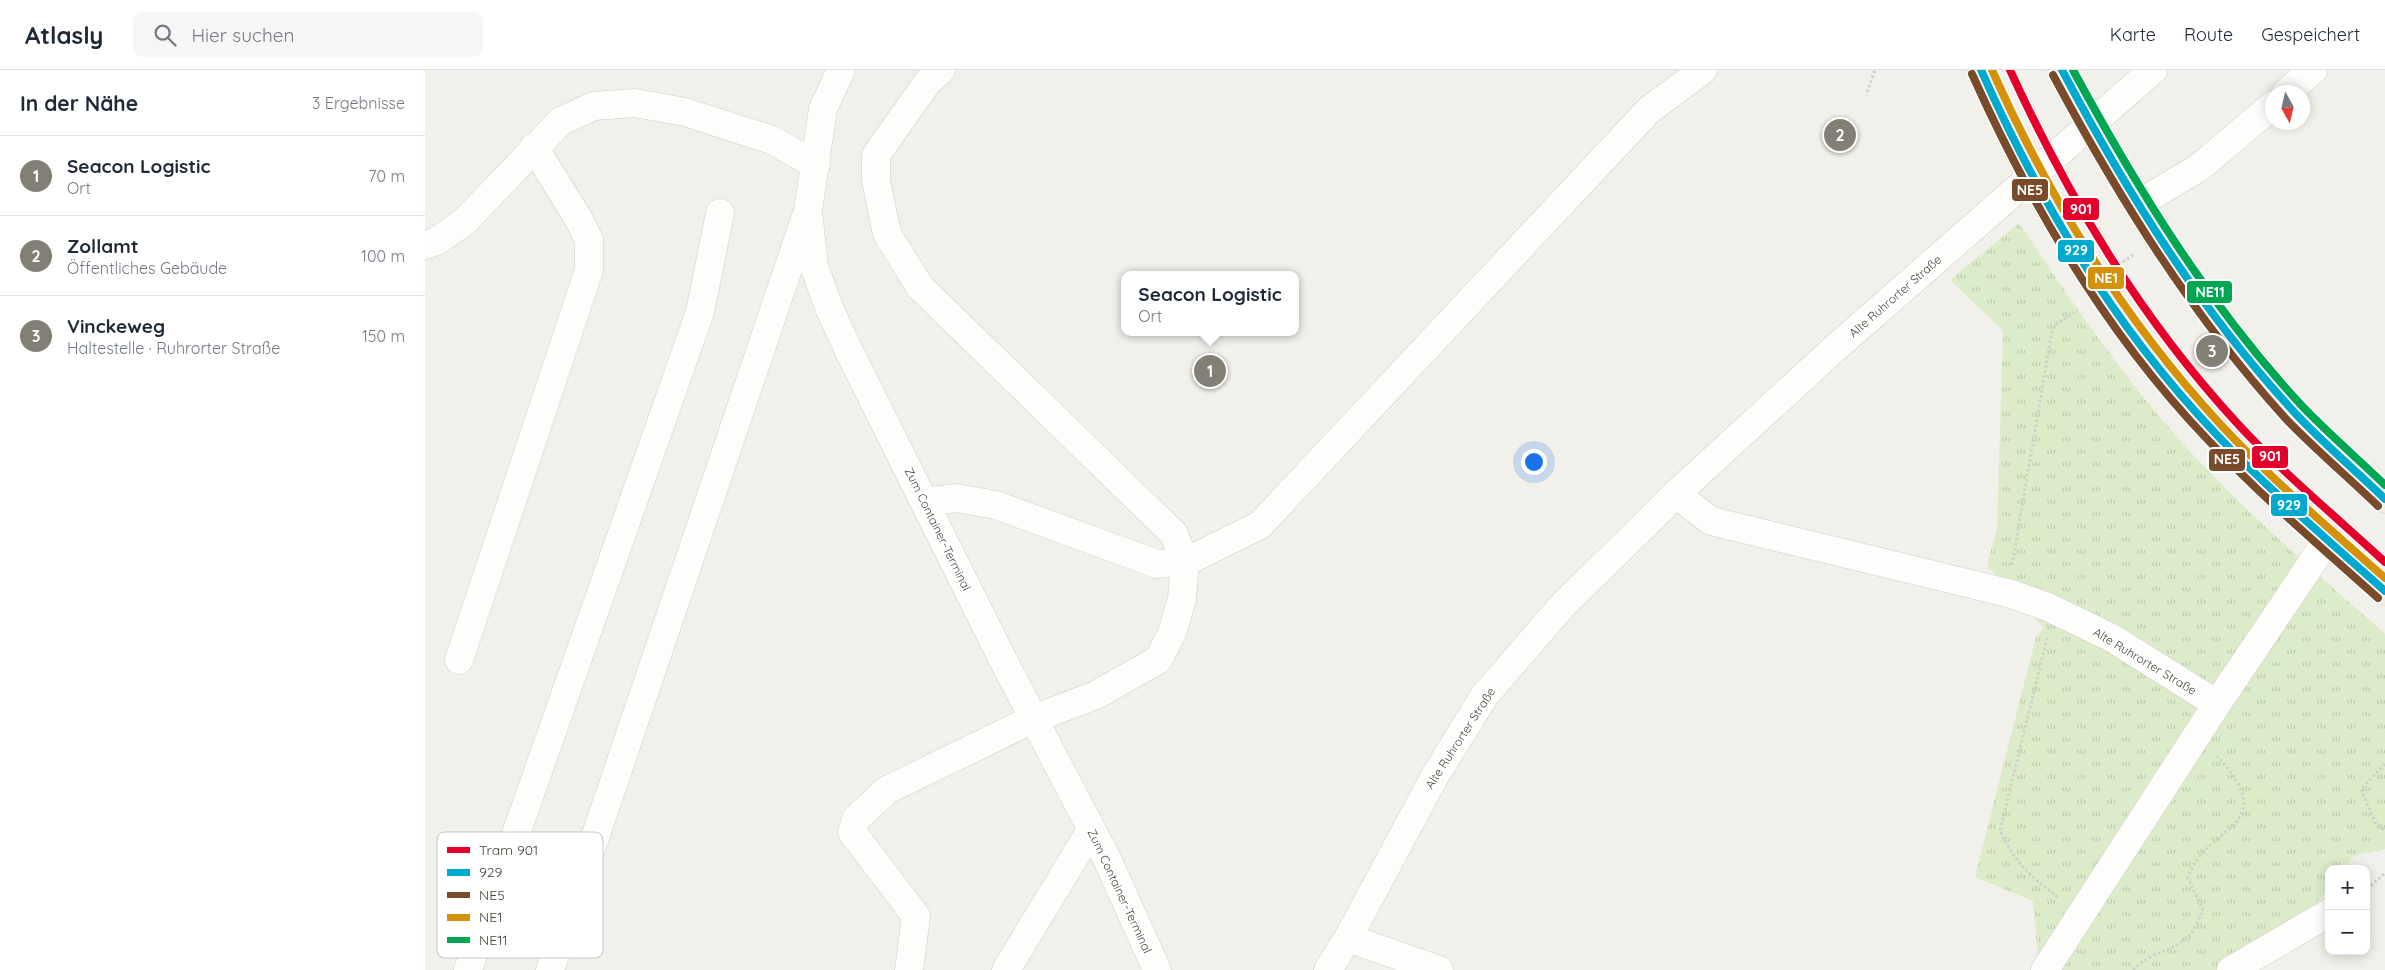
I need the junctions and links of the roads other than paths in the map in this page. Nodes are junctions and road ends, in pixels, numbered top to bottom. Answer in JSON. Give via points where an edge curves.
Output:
{"nodes":[{"id":1,"x":841,"y":70,"type":"edge"},
{"id":2,"x":941,"y":70,"type":"edge"},
{"id":3,"x":1703,"y":70,"type":"edge"},
{"id":4,"x":1981,"y":70,"type":"edge"},
{"id":5,"x":2062,"y":70,"type":"edge"},
{"id":6,"x":2153,"y":70,"type":"edge"},
{"id":7,"x":2313,"y":70,"type":"edge"},
{"id":8,"x":2295,"y":85,"type":"edge"},
{"id":9,"x":2265,"y":112,"type":"edge"},
{"id":10,"x":534,"y":147,"type":"junction"},
{"id":11,"x":816,"y":164,"type":"junction"},
{"id":12,"x":2138,"y":204,"type":"junction"},
{"id":13,"x":808,"y":211,"type":"junction"},
{"id":14,"x":719,"y":213,"type":"dead end"},
{"id":15,"x":425,"y":245,"type":"edge"},
{"id":16,"x":1676,"y":494,"type":"junction"},
{"id":17,"x":2385,"y":499,"type":"edge"},
{"id":18,"x":924,"y":502,"type":"junction"},
{"id":19,"x":2328,"y":539,"type":"junction"},
{"id":20,"x":1185,"y":562,"type":"junction"},
{"id":21,"x":2385,"y":591,"type":"edge"},
{"id":22,"x":459,"y":660,"type":"dead end"},
{"id":23,"x":2217,"y":704,"type":"junction"},
{"id":24,"x":1033,"y":720,"type":"junction"},
{"id":25,"x":1091,"y":830,"type":"junction"},
{"id":26,"x":517,"y":832,"type":"edge"},
{"id":27,"x":597,"y":832,"type":"edge"},
{"id":28,"x":2325,"y":915,"type":"edge"},
{"id":29,"x":1348,"y":938,"type":"junction"},
{"id":30,"x":472,"y":958,"type":"edge"},
{"id":31,"x":554,"y":958,"type":"edge"},
{"id":32,"x":468,"y":970,"type":"edge"},
{"id":33,"x":550,"y":970,"type":"edge"},
{"id":34,"x":909,"y":970,"type":"edge"},
{"id":35,"x":1006,"y":970,"type":"edge"},
{"id":36,"x":1157,"y":970,"type":"edge"},
{"id":37,"x":1328,"y":970,"type":"edge"},
{"id":38,"x":1439,"y":970,"type":"edge"},
{"id":39,"x":2045,"y":970,"type":"edge"},
{"id":40,"x":2231,"y":970,"type":"edge"}],
"edges":[{"from":1,"to":11,"type":"street","name":"Zum Container-Terminal","via":[[823,109]]},
{"from":2,"to":20,"type":"street","via":[[927,83],[876,154],[876,182],[887,234],[920,287],[1174,534]]},
{"from":3,"to":20,"type":"street","via":[[1649,110],[1260,525]]},
{"from":4,"to":19,"type":"main road","bridge":true,"via":[[2045,201],[2139,343],[2179,393],[2258,477]]},
{"from":5,"to":12,"type":"main road","bridge":true},
{"from":6,"to":16,"type":"street","name":"Alte Ruhrorter Straße","via":[[1833,350]]},
{"from":7,"to":8,"type":"street"},
{"from":9,"to":12,"type":"street","via":[[2200,167]]},
{"from":10,"to":11,"type":"street","via":[[561,121],[593,106],[635,103],[685,112],[772,140]]},
{"from":10,"to":15,"type":"street","via":[[465,221],[437,241]]},
{"from":10,"to":22,"type":"street","via":[[589,240],[589,270]]},
{"from":11,"to":13,"type":"street","name":"Zum Container-Terminal"},
{"from":12,"to":17,"type":"main road","via":[[2209,309],[2273,389]]},
{"from":13,"to":18,"type":"street","name":"Zum Container-Terminal","via":[[814,266],[830,310]]},
{"from":13,"to":27,"type":"street"},
{"from":14,"to":26,"type":"street","via":[[700,312]]},
{"from":16,"to":23,"type":"street","name":"Alte Ruhrorter Straße","via":[[1711,521],[1935,565],[2053,610],[2112,638]]},
{"from":16,"to":29,"type":"street","name":"Alte Ruhrorter Straße","via":[[1563,606],[1485,695],[1435,774]]},
{"from":18,"to":20,"type":"street","via":[[957,498],[996,504],[1157,564]]},
{"from":18,"to":24,"type":"street","name":"Zum Container-Terminal"},
{"from":19,"to":21,"type":"main road"},
{"from":19,"to":23,"type":"street"},
{"from":20,"to":24,"type":"street","via":[[1182,599],[1172,633],[1158,660],[1096,695]]},
{"from":23,"to":39,"type":"street"},
{"from":24,"to":25,"type":"street","name":"Zum Container-Terminal"},
{"from":24,"to":34,"type":"street","via":[[887,790],[856,819],[852,832],[916,916]]},
{"from":25,"to":35,"type":"street"},
{"from":25,"to":36,"type":"street","name":"Zum Container-Terminal"},
{"from":28,"to":40,"type":"street"},
{"from":29,"to":37,"type":"street","name":"Alte Ruhrorter Straße"},
{"from":29,"to":38,"type":"street"},
{"from":30,"to":32,"type":"street"},
{"from":31,"to":33,"type":"street"}]}
